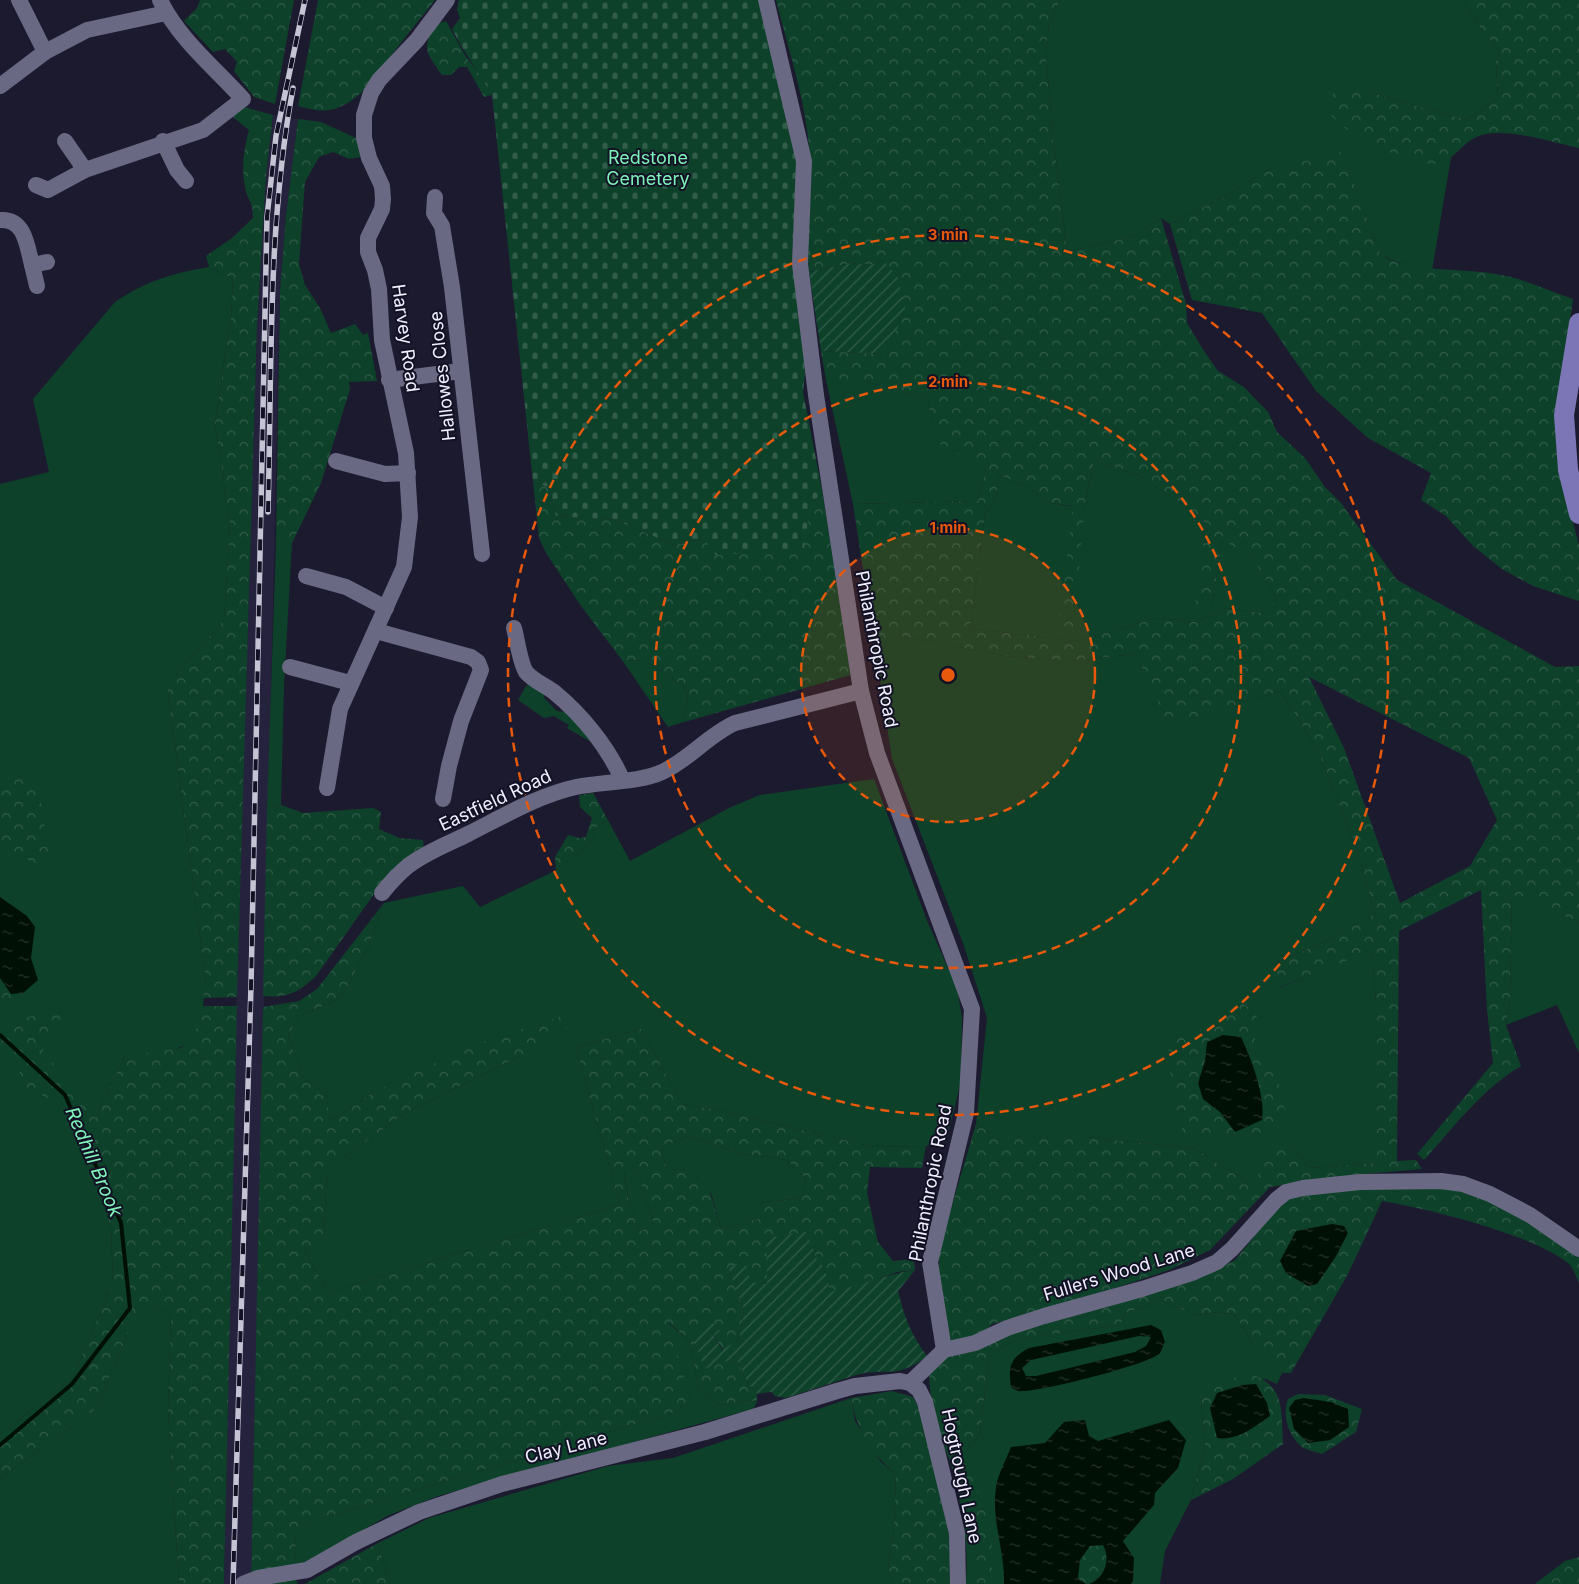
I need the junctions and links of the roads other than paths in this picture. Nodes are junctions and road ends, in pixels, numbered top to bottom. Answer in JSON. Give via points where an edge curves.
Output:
{"nodes":[{"id":1,"x":18,"y":0,"type":"edge"},
{"id":2,"x":447,"y":0,"type":"edge"},
{"id":3,"x":766,"y":0,"type":"edge"},
{"id":4,"x":163,"y":7,"type":"edge"},
{"id":5,"x":45,"y":52,"type":"junction"},
{"id":6,"x":0,"y":86,"type":"edge"},
{"id":7,"x":66,"y":141,"type":"dead end"},
{"id":8,"x":163,"y":141,"type":"junction"},
{"id":9,"x":85,"y":170,"type":"junction"},
{"id":10,"x":186,"y":182,"type":"dead end"},
{"id":11,"x":36,"y":185,"type":"dead end"},
{"id":12,"x":436,"y":197,"type":"dead end"},
{"id":13,"x":0,"y":220,"type":"edge"},
{"id":14,"x":37,"y":286,"type":"dead end"},
{"id":15,"x":1579,"y":323,"type":"edge"},
{"id":16,"x":461,"y":371,"type":"junction"},
{"id":17,"x":389,"y":380,"type":"junction"},
{"id":18,"x":336,"y":461,"type":"dead end"},
{"id":19,"x":408,"y":473,"type":"junction"},
{"id":20,"x":1579,"y":514,"type":"edge"},
{"id":21,"x":482,"y":554,"type":"dead end"},
{"id":22,"x":306,"y":576,"type":"dead end"},
{"id":23,"x":386,"y":608,"type":"junction"},
{"id":24,"x":514,"y":628,"type":"dead end"},
{"id":25,"x":376,"y":631,"type":"junction"},
{"id":26,"x":290,"y":667,"type":"dead end"},
{"id":27,"x":350,"y":683,"type":"junction"},
{"id":28,"x":861,"y":691,"type":"junction"},
{"id":29,"x":622,"y":779,"type":"junction"},
{"id":30,"x":327,"y":788,"type":"dead end"},
{"id":31,"x":444,"y":799,"type":"dead end"},
{"id":32,"x":382,"y":894,"type":"dead end"},
{"id":33,"x":1579,"y":1249,"type":"edge"},
{"id":34,"x":944,"y":1350,"type":"junction"},
{"id":35,"x":910,"y":1383,"type":"junction"},
{"id":36,"x":243,"y":1584,"type":"edge"},
{"id":37,"x":958,"y":1584,"type":"edge"}],
"edges":[{"from":1,"to":5,"type":"street"},
{"from":2,"to":17,"type":"street","name":"Harvey Road","via":[[417,40],[379,80],[364,115],[364,138],[369,158],[382,186],[382,209],[373,224],[368,245],[379,289],[382,340]]},
{"from":3,"to":28,"type":"street","name":"Philanthropic Road","via":[[804,161],[800,264],[816,395]]},
{"from":4,"to":5,"type":"street","via":[[87,30]]},
{"from":4,"to":8,"type":"street","via":[[243,99],[203,130]]},
{"from":5,"to":6,"type":"street"},
{"from":7,"to":9,"type":"street"},
{"from":8,"to":9,"type":"street"},
{"from":8,"to":10,"type":"street"},
{"from":9,"to":11,"type":"street","via":[[48,190]]},
{"from":12,"to":16,"type":"street","name":"Hallowes Close","via":[[434,213],[442,226]]},
{"from":13,"to":14,"type":"street","via":[[9,219],[18,224],[39,263]]},
{"from":15,"to":20,"type":"main road","via":[[1564,415],[1568,470]]},
{"from":16,"to":17,"type":"street"},
{"from":16,"to":21,"type":"street","name":"Hallowes Close"},
{"from":17,"to":19,"type":"street","name":"Harvey Road"},
{"from":18,"to":19,"type":"street","via":[[385,474]]},
{"from":19,"to":23,"type":"street","name":"Harvey Road","via":[[410,517],[404,567]]},
{"from":22,"to":23,"type":"street","via":[[346,587]]},
{"from":23,"to":25,"type":"street","name":"Harvey Road"},
{"from":24,"to":29,"type":"street","via":[[526,672],[554,692],[577,715],[610,756]]},
{"from":25,"to":27,"type":"street","name":"Harvey Road"},
{"from":25,"to":31,"type":"street","via":[[478,662],[481,670],[461,721]]},
{"from":26,"to":27,"type":"street"},
{"from":27,"to":30,"type":"street","name":"Harvey Road","via":[[340,709]]},
{"from":28,"to":29,"type":"street","name":"Eastfield Road","via":[[735,724],[721,730],[680,762],[661,772],[644,778]]},
{"from":28,"to":34,"type":"street","name":"Philanthropic Road","via":[[878,753],[972,1009],[966,1113],[930,1262]]},
{"from":29,"to":32,"type":"street","name":"Eastfield Road","via":[[559,792],[507,815],[408,866]]},
{"from":33,"to":34,"type":"street","name":"Fullers Wood Lane","via":[[1530,1215],[1463,1184],[1441,1181],[1360,1182],[1303,1188],[1286,1192],[1276,1200],[1217,1262],[1142,1289],[1007,1328],[975,1343]]},
{"from":34,"to":35,"type":"street"},
{"from":35,"to":36,"type":"street","name":"Clay Lane","via":[[855,1386],[705,1432],[502,1484],[419,1512],[307,1570],[258,1578]]},
{"from":35,"to":37,"type":"street","name":"Hogtrough Lane","via":[[926,1402],[950,1502],[957,1533]]}]}
